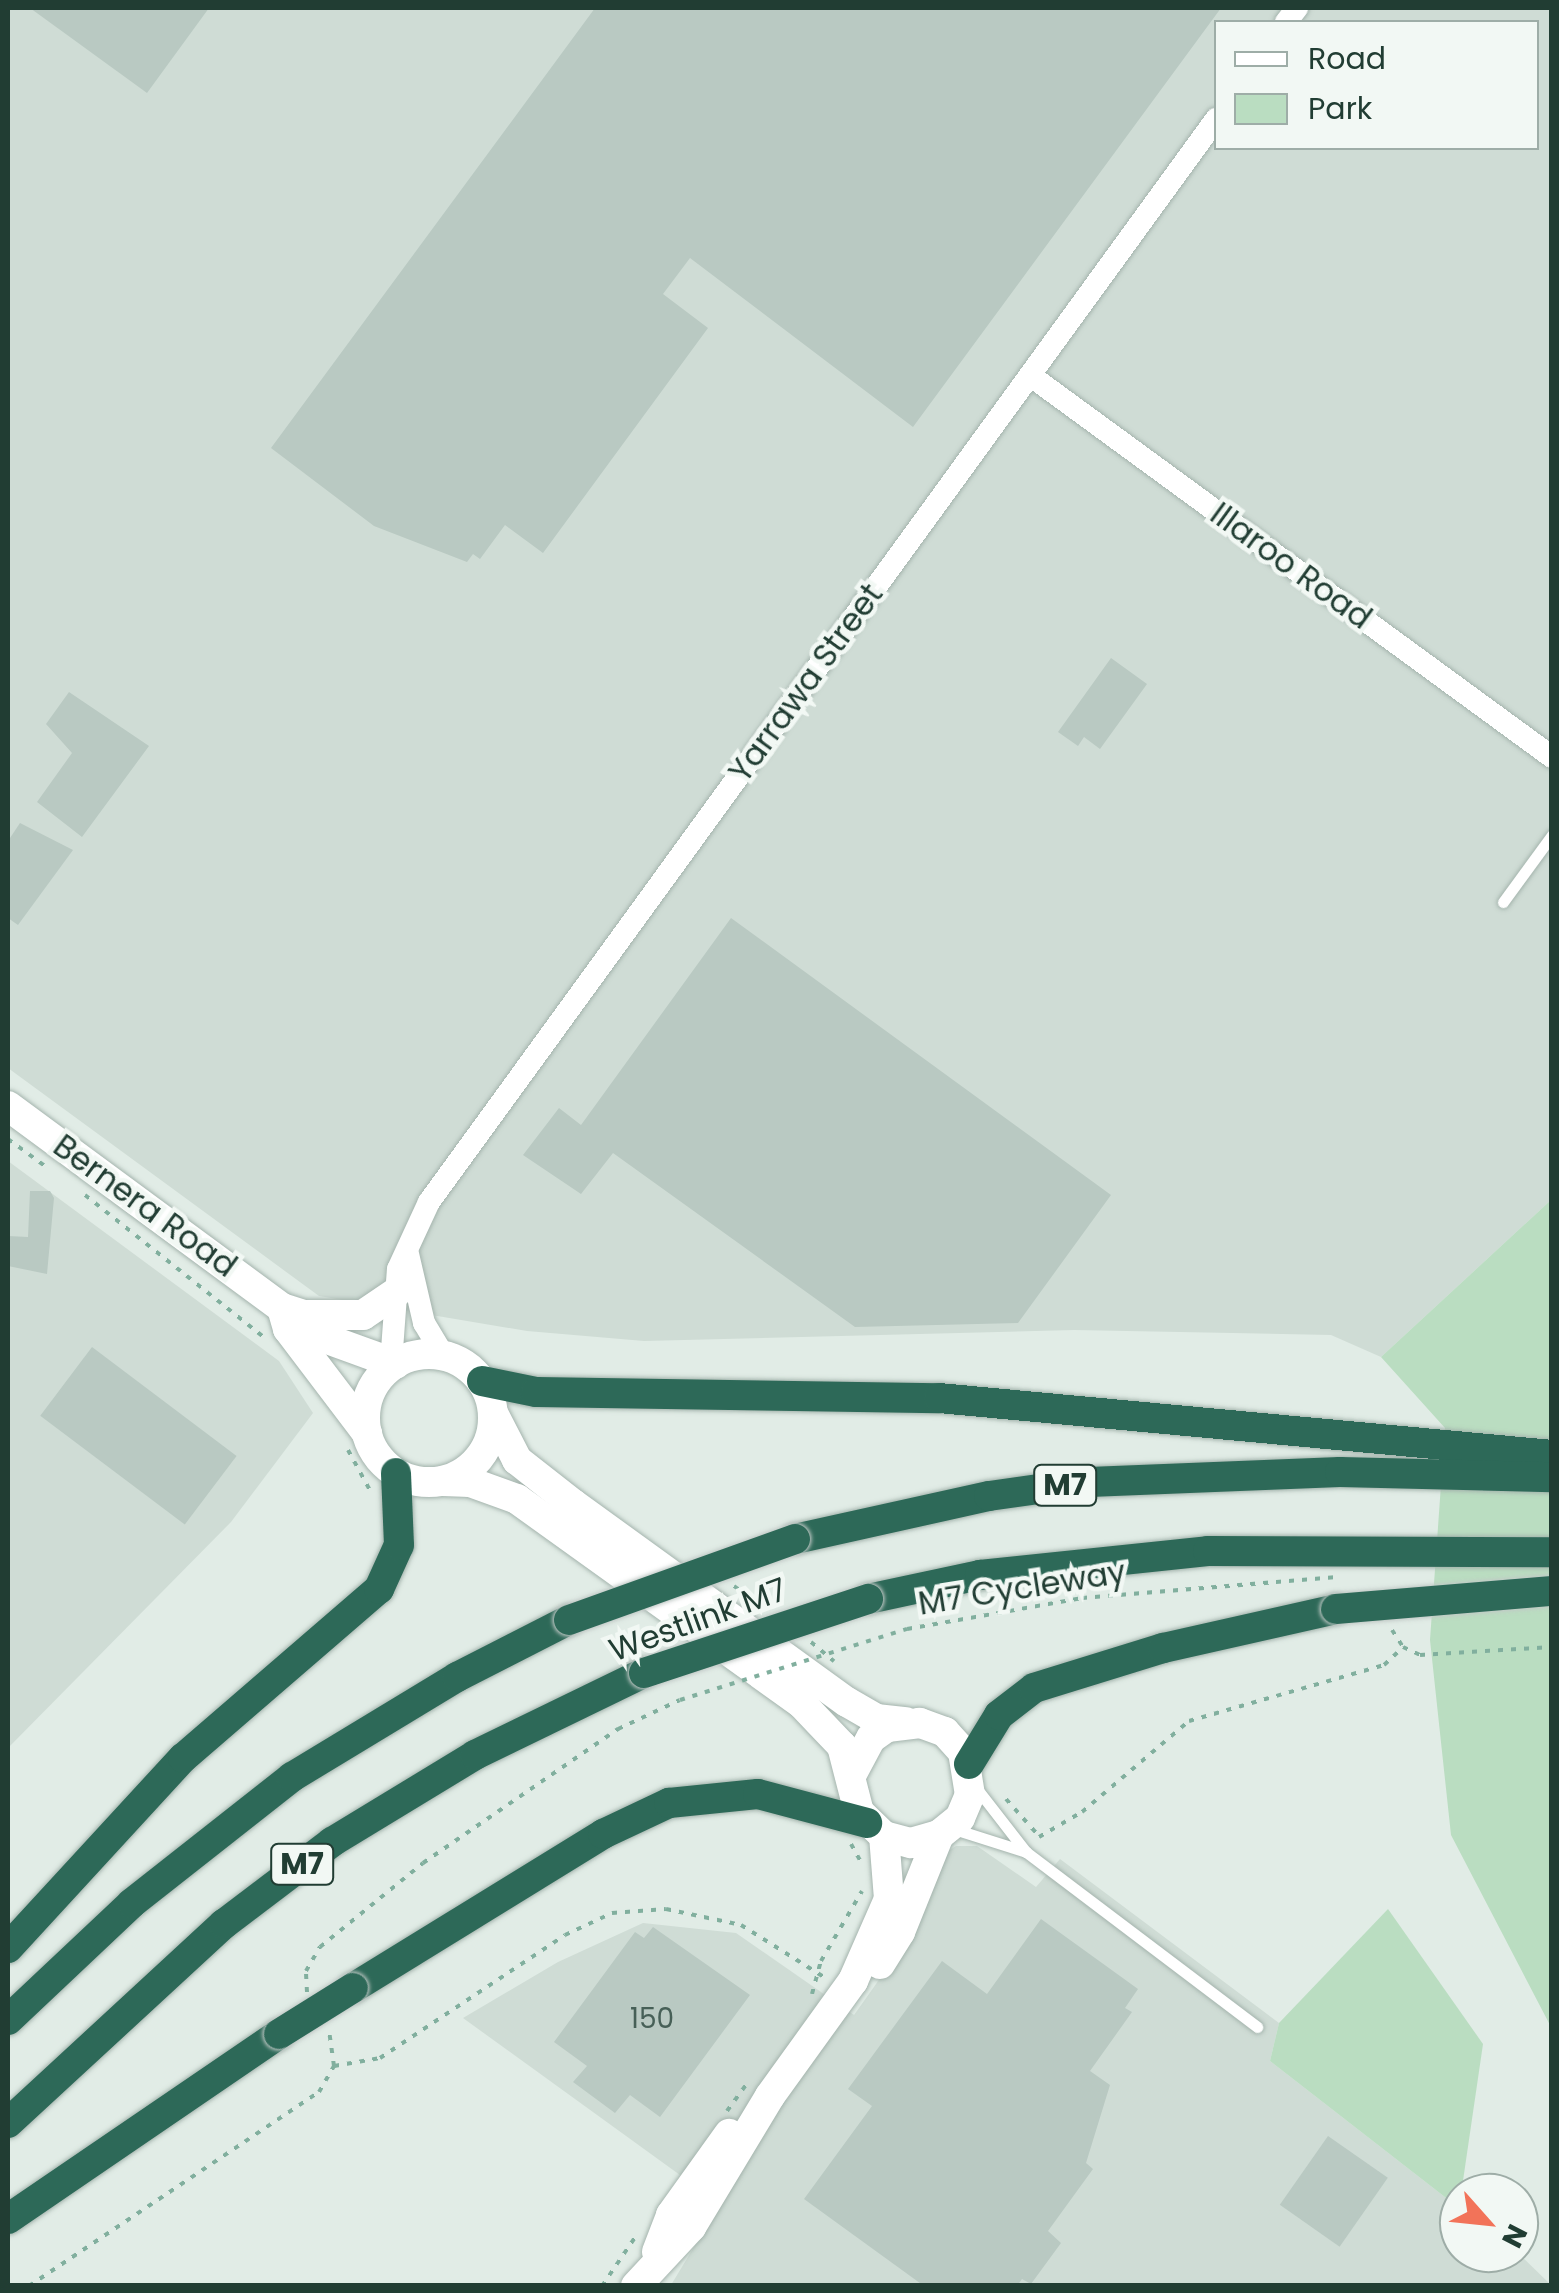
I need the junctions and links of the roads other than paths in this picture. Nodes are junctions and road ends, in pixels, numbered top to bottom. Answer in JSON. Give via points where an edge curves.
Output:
{"nodes":[{"id":1,"x":1214,"y":122,"type":"edge"},
{"id":2,"x":1030,"y":376,"type":"junction"},
{"id":3,"x":1552,"y":757,"type":"edge"},
{"id":4,"x":1552,"y":836,"type":"edge"},
{"id":5,"x":1503,"y":902,"type":"dead end"},
{"id":6,"x":8,"y":1106,"type":"edge"},
{"id":7,"x":408,"y":1254,"type":"junction"},
{"id":8,"x":397,"y":1292,"type":"junction"},
{"id":9,"x":293,"y":1311,"type":"junction"},
{"id":10,"x":444,"y":1356,"type":"junction"},
{"id":11,"x":397,"y":1363,"type":"junction"},
{"id":12,"x":482,"y":1381,"type":"junction"},
{"id":13,"x":493,"y":1413,"type":"junction"},
{"id":14,"x":367,"y":1433,"type":"junction"},
{"id":15,"x":1552,"y":1455,"type":"edge"},
{"id":16,"x":396,"y":1473,"type":"junction"},
{"id":17,"x":1552,"y":1476,"type":"edge"},
{"id":18,"x":443,"y":1481,"type":"junction"},
{"id":19,"x":1552,"y":1552,"type":"edge"},
{"id":20,"x":1552,"y":1591,"type":"edge"},
{"id":21,"x":906,"y":1722,"type":"junction"},
{"id":22,"x":852,"y":1773,"type":"junction"},
{"id":23,"x":970,"y":1773,"type":"junction"},
{"id":24,"x":863,"y":1831,"type":"junction"},
{"id":25,"x":945,"y":1832,"type":"junction"},
{"id":26,"x":1026,"y":1852,"type":"junction"},
{"id":27,"x":8,"y":1948,"type":"edge"},
{"id":28,"x":853,"y":1980,"type":"junction"},
{"id":29,"x":8,"y":2020,"type":"edge"},
{"id":30,"x":1257,"y":2028,"type":"dead end"},
{"id":31,"x":8,"y":2124,"type":"edge"},
{"id":32,"x":8,"y":2220,"type":"edge"},
{"id":33,"x":636,"y":2286,"type":"edge"}],
"edges":[{"from":1,"to":2,"type":"street","name":"Yarrawa Street"},
{"from":2,"to":3,"type":"street","name":"Illaroo Road"},
{"from":2,"to":7,"type":"street","name":"Yarrawa Street","via":[[429,1202]]},
{"from":4,"to":5,"type":"lane"},
{"from":6,"to":9,"type":"main road","name":"Bernera Road"},
{"from":7,"to":8,"type":"street","name":"Yarrawa Street","via":[[398,1269]]},
{"from":7,"to":10,"type":"street","via":[[424,1323]]},
{"from":8,"to":9,"type":"main road","via":[[362,1315]]},
{"from":8,"to":11,"type":"street","name":"Yarrawa Street"},
{"from":9,"to":11,"type":"main road","name":"Bernera Road","via":[[337,1345]]},
{"from":9,"to":14,"type":"main road","name":"Bernera Road","via":[[288,1330]]},
{"from":10,"to":11,"type":"main road"},
{"from":10,"to":12,"type":"main road"},
{"from":11,"to":14,"type":"main road","via":[[370,1394]]},
{"from":12,"to":13,"type":"main road"},
{"from":12,"to":15,"type":"highway","via":[[536,1392],[939,1398]]},
{"from":13,"to":18,"type":"main road","via":[[486,1448],[475,1463]]},
{"from":13,"to":21,"type":"main road","via":[[517,1460],[573,1504],[847,1702],[876,1719]]},
{"from":14,"to":16,"type":"main road"},
{"from":16,"to":18,"type":"main road"},
{"from":16,"to":27,"type":"highway","via":[[399,1545],[379,1590],[183,1758]]},
{"from":17,"to":29,"type":"highway","name":"Westlink M7","number":"M7","bridge":true,"via":[[1340,1472],[1089,1482],[988,1496],[796,1539],[570,1620],[440,1687],[292,1777],[132,1902]]},
{"from":18,"to":22,"type":"main road","via":[[470,1482],[517,1498],[802,1704],[842,1746]]},
{"from":19,"to":31,"type":"highway","name":"Westlink M7","number":"M7","bridge":true,"via":[[1343,1563],[1098,1559],[868,1599],[644,1674],[475,1755],[332,1842],[210,1936]]},
{"from":20,"to":23,"type":"highway","bridge":true,"via":[[1336,1609],[1163,1648],[1034,1688],[999,1716]]},
{"from":21,"to":22,"type":"main road","via":[[870,1738]]},
{"from":21,"to":23,"type":"main road","via":[[945,1732]]},
{"from":22,"to":24,"type":"main road"},
{"from":23,"to":25,"type":"main road","via":[[966,1807]]},
{"from":23,"to":26,"type":"lane"},
{"from":24,"to":25,"type":"main road","via":[[912,1843]]},
{"from":24,"to":28,"type":"main road","via":[[889,1899]]},
{"from":24,"to":32,"type":"highway","bridge":true,"via":[[758,1794],[669,1803],[603,1834],[352,1988]]},
{"from":25,"to":26,"type":"lane"},
{"from":25,"to":28,"type":"main road","via":[[880,1965]]},
{"from":26,"to":30,"type":"lane"},
{"from":28,"to":33,"type":"main road","via":[[770,2096],[671,2215]]}]}
